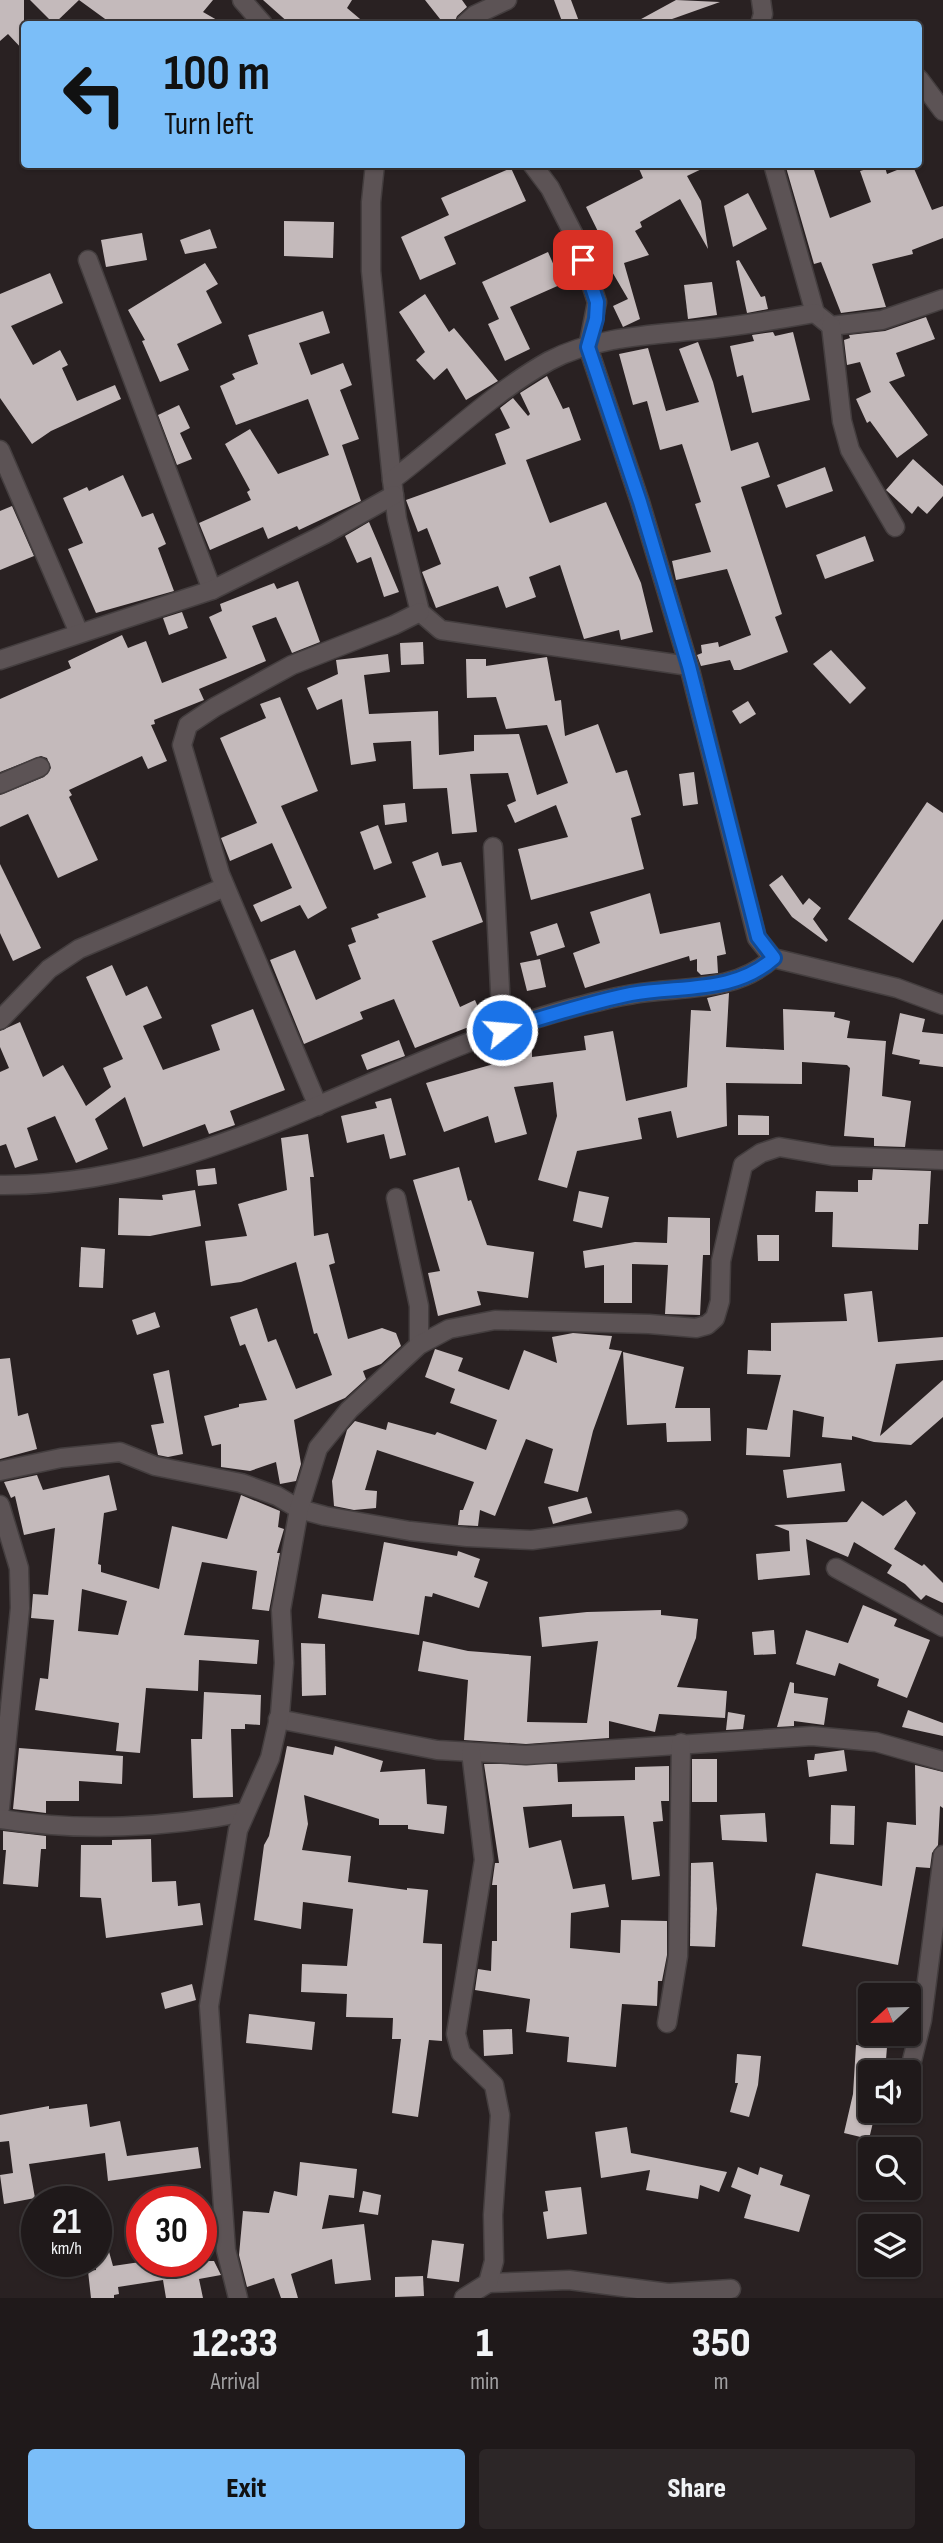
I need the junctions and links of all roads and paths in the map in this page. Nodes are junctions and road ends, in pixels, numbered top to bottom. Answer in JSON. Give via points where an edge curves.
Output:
{"nodes":[{"id":1,"x":242,"y":0,"type":"edge"},
{"id":2,"x":507,"y":0,"type":"edge"},
{"id":3,"x":761,"y":0,"type":"edge"},
{"id":4,"x":261,"y":21,"type":"edge"},
{"id":5,"x":468,"y":21,"type":"edge"},
{"id":6,"x":761,"y":21,"type":"edge"},
{"id":7,"x":922,"y":83,"type":"edge"},
{"id":8,"x":943,"y":111,"type":"edge"},
{"id":9,"x":375,"y":168,"type":"edge"},
{"id":10,"x":535,"y":168,"type":"edge"},
{"id":11,"x":774,"y":168,"type":"edge"},
{"id":12,"x":88,"y":260,"type":"dead end"},
{"id":13,"x":943,"y":299,"type":"edge"},
{"id":14,"x":815,"y":313,"type":"junction"},
{"id":15,"x":831,"y":326,"type":"junction"},
{"id":16,"x":588,"y":347,"type":"junction"},
{"id":17,"x":0,"y":450,"type":"edge"},
{"id":18,"x":393,"y":487,"type":"junction"},
{"id":19,"x":894,"y":527,"type":"dead end"},
{"id":20,"x":212,"y":590,"type":"junction"},
{"id":21,"x":420,"y":611,"type":"junction"},
{"id":22,"x":79,"y":633,"type":"junction"},
{"id":23,"x":0,"y":660,"type":"edge"},
{"id":24,"x":689,"y":666,"type":"junction"},
{"id":25,"x":40,"y":767,"type":"dead end"},
{"id":26,"x":0,"y":784,"type":"edge"},
{"id":27,"x":493,"y":847,"type":"dead end"},
{"id":28,"x":225,"y":887,"type":"junction"},
{"id":29,"x":774,"y":958,"type":"junction"},
{"id":30,"x":943,"y":1005,"type":"edge"},
{"id":31,"x":0,"y":1020,"type":"edge"},
{"id":32,"x":502,"y":1030,"type":"junction"},
{"id":33,"x":318,"y":1106,"type":"junction"},
{"id":34,"x":943,"y":1160,"type":"edge"},
{"id":35,"x":0,"y":1185,"type":"edge"},
{"id":36,"x":396,"y":1198,"type":"dead end"},
{"id":37,"x":419,"y":1345,"type":"junction"},
{"id":38,"x":0,"y":1471,"type":"edge"},
{"id":39,"x":0,"y":1505,"type":"edge"},
{"id":40,"x":299,"y":1509,"type":"junction"},
{"id":41,"x":678,"y":1520,"type":"dead end"},
{"id":42,"x":836,"y":1568,"type":"dead end"},
{"id":43,"x":943,"y":1627,"type":"edge"},
{"id":44,"x":278,"y":1719,"type":"junction"},
{"id":45,"x":681,"y":1743,"type":"junction"},
{"id":46,"x":471,"y":1752,"type":"junction"},
{"id":47,"x":943,"y":1761,"type":"edge"},
{"id":48,"x":0,"y":1808,"type":"edge"},
{"id":49,"x":245,"y":1812,"type":"junction"},
{"id":50,"x":0,"y":1819,"type":"edge"},
{"id":51,"x":943,"y":1856,"type":"edge"},
{"id":52,"x":667,"y":2023,"type":"dead end"},
{"id":53,"x":912,"y":2060,"type":"edge"},
{"id":54,"x":488,"y":2283,"type":"junction"},
{"id":55,"x":731,"y":2289,"type":"dead end"},
{"id":56,"x":238,"y":2298,"type":"edge"},
{"id":57,"x":464,"y":2298,"type":"edge"}],
"edges":[{"from":1,"to":4,"type":"street"},
{"from":2,"to":5,"type":"street"},
{"from":3,"to":6,"type":"street"},
{"from":7,"to":8,"type":"street"},
{"from":9,"to":18,"type":"street","via":[[371,271]]},
{"from":10,"to":16,"type":"street","via":[[576,239],[597,302]]},
{"from":11,"to":14,"type":"street"},
{"from":12,"to":20,"type":"street"},
{"from":13,"to":15,"type":"street","via":[[882,320]]},
{"from":14,"to":15,"type":"street"},
{"from":14,"to":16,"type":"street"},
{"from":15,"to":19,"type":"street","via":[[842,421],[850,450]]},
{"from":16,"to":18,"type":"street","via":[[550,360],[503,392]]},
{"from":16,"to":24,"type":"street"},
{"from":17,"to":22,"type":"street"},
{"from":18,"to":20,"type":"street","via":[[325,534]]},
{"from":18,"to":21,"type":"street"},
{"from":20,"to":22,"type":"street"},
{"from":21,"to":24,"type":"street","via":[[441,630]]},
{"from":21,"to":28,"type":"street","via":[[292,665],[188,725],[182,745]]},
{"from":22,"to":23,"type":"street"},
{"from":24,"to":29,"type":"street","via":[[758,937]]},
{"from":25,"to":26,"type":"street"},
{"from":27,"to":32,"type":"street"},
{"from":28,"to":31,"type":"street","via":[[79,949],[49,969]]},
{"from":28,"to":33,"type":"street"},
{"from":29,"to":30,"type":"street","via":[[897,988]]},
{"from":29,"to":32,"type":"street","via":[[756,974],[722,985],[633,994]]},
{"from":32,"to":33,"type":"street"},
{"from":33,"to":35,"type":"street","via":[[215,1148],[132,1172]]},
{"from":34,"to":37,"type":"street","via":[[832,1156],[779,1147],[743,1165],[721,1261],[720,1301],[715,1318],[707,1325],[495,1320],[449,1329]]},
{"from":36,"to":37,"type":"street","via":[[419,1306]]},
{"from":37,"to":40,"type":"street","via":[[349,1410],[318,1448]]},
{"from":38,"to":40,"type":"street","via":[[120,1452],[155,1466],[241,1483]]},
{"from":39,"to":48,"type":"street","via":[[19,1568],[20,1608]]},
{"from":40,"to":41,"type":"street","via":[[410,1531],[532,1540]]},
{"from":40,"to":44,"type":"street","via":[[281,1610],[284,1663]]},
{"from":42,"to":43,"type":"street"},
{"from":44,"to":46,"type":"street","via":[[424,1748]]},
{"from":44,"to":49,"type":"street","via":[[270,1758]]},
{"from":45,"to":46,"type":"street","via":[[526,1755]]},
{"from":45,"to":47,"type":"street","via":[[812,1737],[876,1742]]},
{"from":45,"to":52,"type":"street","via":[[678,1956]]},
{"from":46,"to":54,"type":"street","via":[[484,1860],[456,2034],[461,2053],[494,2085],[500,2115],[494,2262]]},
{"from":49,"to":50,"type":"street","via":[[199,1821],[135,1825]]},
{"from":49,"to":56,"type":"street","via":[[238,1830],[209,2006],[226,2250]]},
{"from":51,"to":53,"type":"street","via":[[922,2020]]},
{"from":54,"to":55,"type":"street","via":[[569,2280],[668,2293]]},
{"from":54,"to":57,"type":"street"}]}
